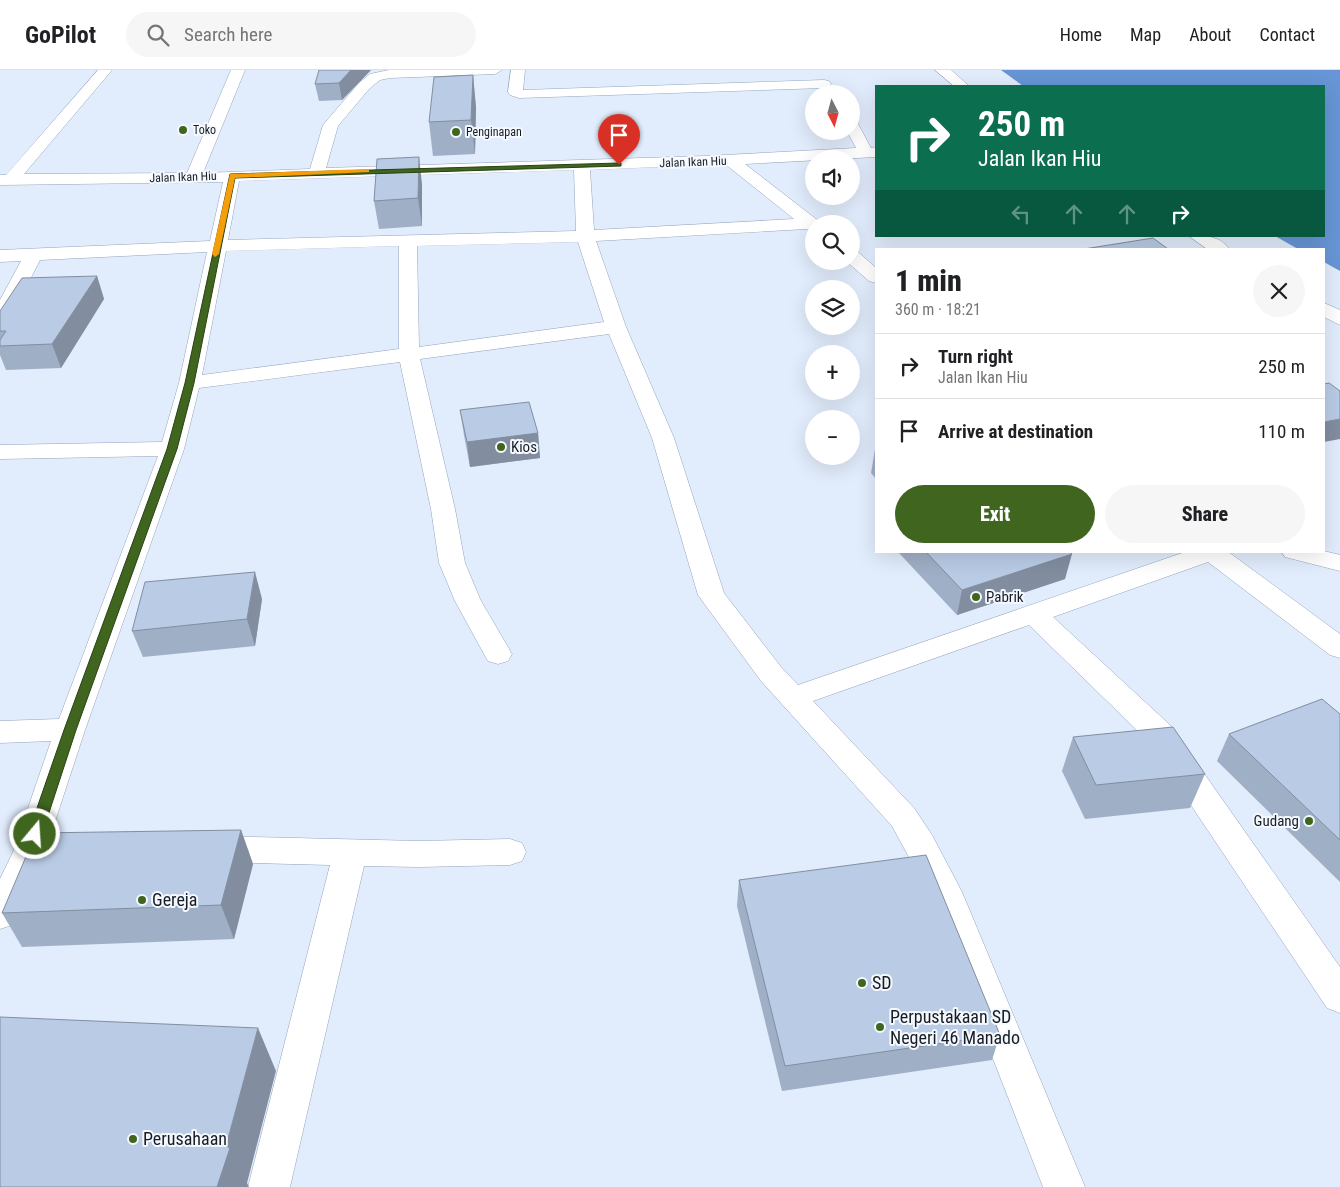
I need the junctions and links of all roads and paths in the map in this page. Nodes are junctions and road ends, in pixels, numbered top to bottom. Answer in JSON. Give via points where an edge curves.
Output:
{"nodes":[{"id":1,"x":104,"y":70,"type":"edge"},
{"id":2,"x":238,"y":70,"type":"edge"},
{"id":3,"x":495,"y":70,"type":"edge"},
{"id":4,"x":518,"y":70,"type":"edge"},
{"id":5,"x":942,"y":70,"type":"edge"},
{"id":6,"x":381,"y":73,"type":"edge"},
{"id":7,"x":824,"y":84,"type":"dead end"},
{"id":8,"x":961,"y":85,"type":"edge"},
{"id":9,"x":860,"y":136,"type":"edge"},
{"id":10,"x":871,"y":153,"type":"edge"},
{"id":11,"x":731,"y":161,"type":"junction"},
{"id":12,"x":582,"y":166,"type":"junction"},
{"id":13,"x":317,"y":172,"type":"junction"},
{"id":14,"x":232,"y":176,"type":"junction"},
{"id":15,"x":193,"y":178,"type":"junction"},
{"id":16,"x":5,"y":180,"type":"edge"},
{"id":17,"x":805,"y":219,"type":"edge"},
{"id":18,"x":805,"y":224,"type":"edge"},
{"id":19,"x":585,"y":236,"type":"junction"},
{"id":20,"x":1200,"y":237,"type":"edge"},
{"id":21,"x":408,"y":241,"type":"junction"},
{"id":22,"x":217,"y":246,"type":"junction"},
{"id":23,"x":1218,"y":248,"type":"edge"},
{"id":24,"x":34,"y":254,"type":"junction"},
{"id":25,"x":0,"y":256,"type":"edge"},
{"id":26,"x":860,"y":264,"type":"edge"},
{"id":27,"x":875,"y":276,"type":"edge"},
{"id":28,"x":1325,"y":310,"type":"edge"},
{"id":29,"x":1340,"y":318,"type":"edge"},
{"id":30,"x":0,"y":319,"type":"edge"},
{"id":31,"x":616,"y":327,"type":"junction"},
{"id":32,"x":409,"y":355,"type":"junction"},
{"id":33,"x":190,"y":383,"type":"junction"},
{"id":34,"x":172,"y":449,"type":"junction"},
{"id":35,"x":0,"y":452,"type":"edge"},
{"id":36,"x":1208,"y":553,"type":"edge"},
{"id":37,"x":1212,"y":553,"type":"edge"},
{"id":38,"x":1302,"y":553,"type":"edge"},
{"id":39,"x":1340,"y":563,"type":"edge"},
{"id":40,"x":1035,"y":615,"type":"junction"},
{"id":41,"x":1340,"y":648,"type":"edge"},
{"id":42,"x":498,"y":654,"type":"dead end"},
{"id":43,"x":794,"y":697,"type":"junction"},
{"id":44,"x":70,"y":730,"type":"junction"},
{"id":45,"x":0,"y":732,"type":"edge"},
{"id":46,"x":178,"y":850,"type":"edge"},
{"id":47,"x":350,"y":852,"type":"junction"},
{"id":48,"x":510,"y":852,"type":"dead end"},
{"id":49,"x":0,"y":915,"type":"edge"},
{"id":50,"x":1340,"y":998,"type":"edge"},
{"id":51,"x":269,"y":1187,"type":"edge"},
{"id":52,"x":1064,"y":1187,"type":"edge"}],
"edges":[{"from":1,"to":16,"type":"street"},
{"from":2,"to":15,"type":"street"},
{"from":3,"to":6,"type":"street"},
{"from":4,"to":7,"type":"street","via":[[516,92],[519,94]]},
{"from":5,"to":8,"type":"street"},
{"from":6,"to":13,"type":"street","via":[[364,86],[332,125]]},
{"from":9,"to":10,"type":"street"},
{"from":10,"to":11,"type":"street","name":"Jalan Ikan Hiu"},
{"from":11,"to":12,"type":"street","name":"Jalan Ikan Hiu"},
{"from":11,"to":17,"type":"street"},
{"from":12,"to":13,"type":"street","name":"Jalan Ikan Hiu"},
{"from":12,"to":19,"type":"street"},
{"from":13,"to":14,"type":"street","name":"Jalan Ikan Hiu"},
{"from":14,"to":15,"type":"street","name":"Jalan Ikan Hiu"},
{"from":14,"to":22,"type":"street"},
{"from":15,"to":16,"type":"street","name":"Jalan Ikan Hiu"},
{"from":18,"to":19,"type":"street"},
{"from":19,"to":21,"type":"street"},
{"from":19,"to":31,"type":"street"},
{"from":20,"to":23,"type":"street"},
{"from":21,"to":22,"type":"street"},
{"from":21,"to":32,"type":"street"},
{"from":22,"to":24,"type":"street"},
{"from":22,"to":33,"type":"street"},
{"from":24,"to":25,"type":"street"},
{"from":24,"to":30,"type":"street"},
{"from":26,"to":27,"type":"street"},
{"from":28,"to":29,"type":"street"},
{"from":31,"to":32,"type":"street"},
{"from":31,"to":43,"type":"street","via":[[663,438],[711,595],[771,674]]},
{"from":32,"to":33,"type":"street"},
{"from":32,"to":42,"type":"street","via":[[452,563],[468,601]]},
{"from":33,"to":34,"type":"street"},
{"from":34,"to":35,"type":"street"},
{"from":34,"to":44,"type":"street"},
{"from":36,"to":40,"type":"street"},
{"from":37,"to":41,"type":"street"},
{"from":38,"to":39,"type":"street"},
{"from":40,"to":43,"type":"street"},
{"from":40,"to":50,"type":"street","via":[[1159,733]]},
{"from":43,"to":52,"type":"street","via":[[897,809],[920,844],[945,892]]},
{"from":44,"to":45,"type":"street"},
{"from":44,"to":49,"type":"street","via":[[44,852]]},
{"from":46,"to":47,"type":"street"},
{"from":47,"to":48,"type":"street"},
{"from":47,"to":51,"type":"street"}]}
